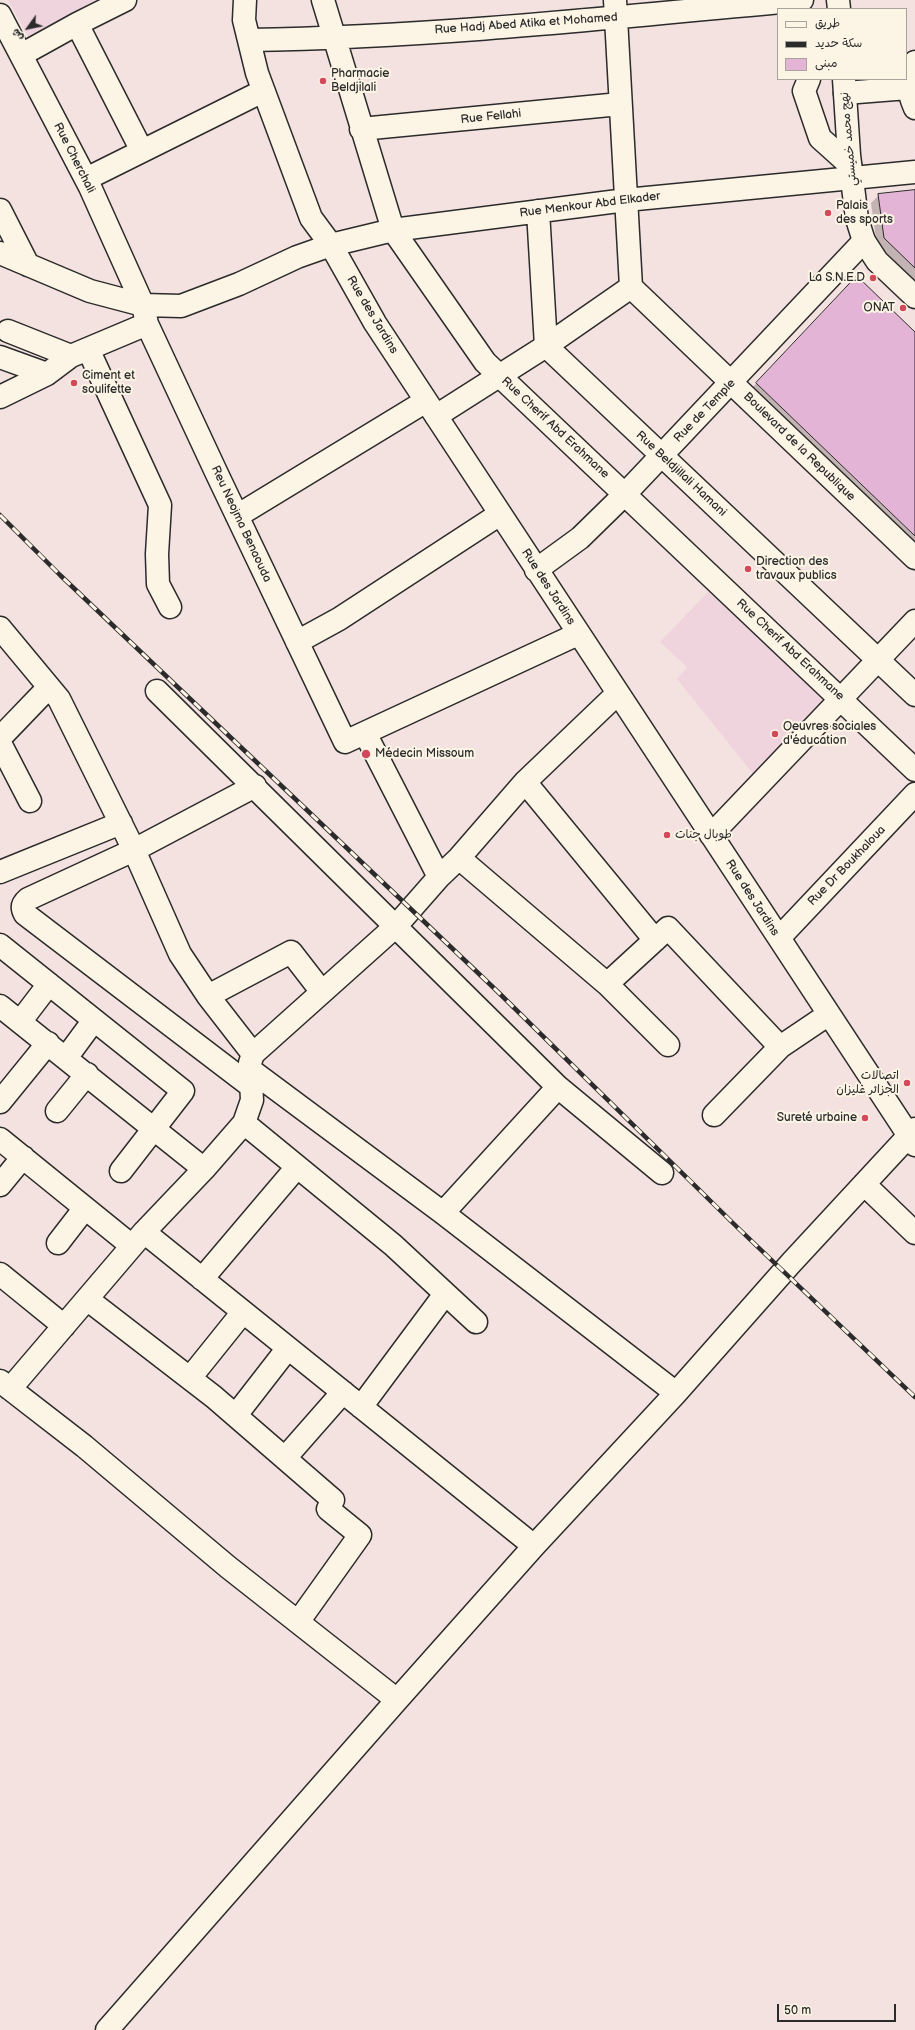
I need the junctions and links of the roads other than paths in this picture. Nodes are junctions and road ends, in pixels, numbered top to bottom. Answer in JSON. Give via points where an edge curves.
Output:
{"nodes":[{"id":1,"x":125,"y":0,"type":"edge"},
{"id":2,"x":245,"y":0,"type":"edge"},
{"id":3,"x":323,"y":0,"type":"edge"},
{"id":4,"x":802,"y":0,"type":"edge"},
{"id":5,"x":615,"y":9,"type":"edge"},
{"id":6,"x":77,"y":24,"type":"junction"},
{"id":7,"x":2,"y":25,"type":"edge"},
{"id":8,"x":333,"y":39,"type":"junction"},
{"id":9,"x":249,"y":40,"type":"junction"},
{"id":10,"x":21,"y":55,"type":"junction"},
{"id":11,"x":915,"y":62,"type":"edge"},
{"id":12,"x":809,"y":80,"type":"edge"},
{"id":13,"x":844,"y":86,"type":"edge"},
{"id":14,"x":263,"y":91,"type":"junction"},
{"id":15,"x":911,"y":98,"type":"edge"},
{"id":16,"x":620,"y":104,"type":"junction"},
{"id":17,"x":361,"y":129,"type":"junction"},
{"id":18,"x":142,"y":151,"type":"junction"},
{"id":19,"x":851,"y":171,"type":"junction"},
{"id":20,"x":915,"y":172,"type":"edge"},
{"id":21,"x":86,"y":179,"type":"junction"},
{"id":22,"x":626,"y":200,"type":"junction"},
{"id":23,"x":0,"y":210,"type":"edge"},
{"id":24,"x":538,"y":211,"type":"junction"},
{"id":25,"x":393,"y":230,"type":"junction"},
{"id":26,"x":864,"y":241,"type":"junction"},
{"id":27,"x":331,"y":245,"type":"junction"},
{"id":28,"x":0,"y":253,"type":"edge"},
{"id":29,"x":28,"y":265,"type":"junction"},
{"id":30,"x":631,"y":287,"type":"junction"},
{"id":31,"x":915,"y":297,"type":"edge"},
{"id":32,"x":145,"y":314,"type":"junction"},
{"id":33,"x":8,"y":331,"type":"dead end"},
{"id":34,"x":546,"y":346,"type":"junction"},
{"id":35,"x":79,"y":352,"type":"junction"},
{"id":36,"x":0,"y":356,"type":"edge"},
{"id":37,"x":47,"y":374,"type":"junction"},
{"id":38,"x":499,"y":375,"type":"junction"},
{"id":39,"x":732,"y":383,"type":"junction"},
{"id":40,"x":0,"y":397,"type":"edge"},
{"id":41,"x":431,"y":409,"type":"junction"},
{"id":42,"x":662,"y":456,"type":"junction"},
{"id":43,"x":625,"y":494,"type":"junction"},
{"id":44,"x":500,"y":514,"type":"junction"},
{"id":45,"x":237,"y":516,"type":"junction"},
{"id":46,"x":915,"y":558,"type":"edge"},
{"id":47,"x":536,"y":570,"type":"junction"},
{"id":48,"x":170,"y":607,"type":"dead end"},
{"id":49,"x":915,"y":620,"type":"edge"},
{"id":50,"x":0,"y":628,"type":"edge"},
{"id":51,"x":578,"y":634,"type":"junction"},
{"id":52,"x":297,"y":642,"type":"junction"},
{"id":53,"x":877,"y":660,"type":"junction"},
{"id":54,"x":50,"y":687,"type":"junction"},
{"id":55,"x":157,"y":691,"type":"dead end"},
{"id":56,"x":617,"y":694,"type":"junction"},
{"id":57,"x":915,"y":695,"type":"edge"},
{"id":58,"x":841,"y":698,"type":"junction"},
{"id":59,"x":364,"y":733,"type":"junction"},
{"id":60,"x":0,"y":738,"type":"edge"},
{"id":61,"x":0,"y":743,"type":"edge"},
{"id":62,"x":915,"y":770,"type":"edge"},
{"id":63,"x":525,"y":782,"type":"junction"},
{"id":64,"x":255,"y":786,"type":"junction"},
{"id":65,"x":915,"y":794,"type":"edge"},
{"id":66,"x":30,"y":801,"type":"dead end"},
{"id":67,"x":121,"y":823,"type":"junction"},
{"id":68,"x":711,"y":835,"type":"junction"},
{"id":69,"x":134,"y":850,"type":"junction"},
{"id":70,"x":459,"y":858,"type":"junction"},
{"id":71,"x":0,"y":872,"type":"edge"},
{"id":72,"x":440,"y":876,"type":"junction"},
{"id":73,"x":396,"y":926,"type":"junction"},
{"id":74,"x":778,"y":938,"type":"junction"},
{"id":75,"x":655,"y":940,"type":"junction"},
{"id":76,"x":0,"y":945,"type":"edge"},
{"id":77,"x":49,"y":984,"type":"junction"},
{"id":78,"x":607,"y":984,"type":"junction"},
{"id":79,"x":322,"y":992,"type":"junction"},
{"id":80,"x":208,"y":996,"type":"junction"},
{"id":81,"x":1,"y":1008,"type":"edge"},
{"id":82,"x":828,"y":1014,"type":"junction"},
{"id":83,"x":94,"y":1020,"type":"junction"},
{"id":84,"x":20,"y":1022,"type":"junction"},
{"id":85,"x":48,"y":1044,"type":"junction"},
{"id":86,"x":668,"y":1045,"type":"dead end"},
{"id":87,"x":780,"y":1047,"type":"junction"},
{"id":88,"x":66,"y":1058,"type":"junction"},
{"id":89,"x":252,"y":1070,"type":"junction"},
{"id":90,"x":87,"y":1074,"type":"junction"},
{"id":91,"x":558,"y":1087,"type":"junction"},
{"id":92,"x":0,"y":1102,"type":"edge"},
{"id":93,"x":57,"y":1112,"type":"dead end"},
{"id":94,"x":714,"y":1115,"type":"dead end"},
{"id":95,"x":244,"y":1123,"type":"junction"},
{"id":96,"x":155,"y":1128,"type":"junction"},
{"id":97,"x":913,"y":1137,"type":"edge"},
{"id":98,"x":0,"y":1139,"type":"edge"},
{"id":99,"x":23,"y":1157,"type":"junction"},
{"id":100,"x":297,"y":1167,"type":"junction"},
{"id":101,"x":204,"y":1169,"type":"junction"},
{"id":102,"x":122,"y":1171,"type":"dead end"},
{"id":103,"x":662,"y":1173,"type":"dead end"},
{"id":104,"x":864,"y":1184,"type":"junction"},
{"id":105,"x":0,"y":1185,"type":"edge"},
{"id":106,"x":85,"y":1208,"type":"junction"},
{"id":107,"x":443,"y":1213,"type":"junction"},
{"id":108,"x":915,"y":1233,"type":"edge"},
{"id":109,"x":138,"y":1239,"type":"junction"},
{"id":110,"x":58,"y":1243,"type":"dead end"},
{"id":111,"x":0,"y":1274,"type":"edge"},
{"id":112,"x":202,"y":1279,"type":"junction"},
{"id":113,"x":445,"y":1294,"type":"junction"},
{"id":114,"x":87,"y":1299,"type":"junction"},
{"id":115,"x":243,"y":1312,"type":"junction"},
{"id":116,"x":476,"y":1322,"type":"dead end"},
{"id":117,"x":64,"y":1326,"type":"junction"},
{"id":118,"x":288,"y":1348,"type":"junction"},
{"id":119,"x":190,"y":1378,"type":"junction"},
{"id":120,"x":5,"y":1385,"type":"edge"},
{"id":121,"x":343,"y":1392,"type":"junction"},
{"id":122,"x":676,"y":1393,"type":"junction"},
{"id":123,"x":362,"y":1407,"type":"junction"},
{"id":124,"x":236,"y":1415,"type":"junction"},
{"id":125,"x":285,"y":1458,"type":"junction"},
{"id":126,"x":534,"y":1546,"type":"junction"},
{"id":127,"x":298,"y":1622,"type":"junction"},
{"id":128,"x":397,"y":1700,"type":"junction"},
{"id":129,"x":107,"y":2030,"type":"edge"}],
"edges":[{"from":1,"to":6,"type":"street"},
{"from":2,"to":9,"type":"street","name":"Rue des Jardins","via":[[244,20]]},
{"from":3,"to":8,"type":"street","name":"Rue Cherif Abd Erahmane"},
{"from":4,"to":5,"type":"street","name":"Rue Hadj Abed Atika et Mohamed"},
{"from":5,"to":8,"type":"street","name":"Rue Hadj Abed Atika et Mohamed"},
{"from":5,"to":16,"type":"street"},
{"from":6,"to":10,"type":"street"},
{"from":6,"to":18,"type":"street"},
{"from":7,"to":10,"type":"street","name":"Rue Cherchali"},
{"from":8,"to":9,"type":"street","name":"Rue Hadj Abed Atika et Mohamed"},
{"from":8,"to":17,"type":"street","name":"Rue Cherif Abd Erahmane"},
{"from":9,"to":14,"type":"street","name":"Rue des Jardins"},
{"from":10,"to":21,"type":"street","name":"Rue Cherchali"},
{"from":11,"to":15,"type":"street","via":[[910,68]]},
{"from":12,"to":19,"type":"street","via":[[804,91],[820,138]]},
{"from":13,"to":15,"type":"street"},
{"from":13,"to":19,"type":"street","name":"نهج محمد خميستي"},
{"from":14,"to":18,"type":"street"},
{"from":14,"to":27,"type":"street","name":"Rue des Jardins","via":[[311,218]]},
{"from":16,"to":17,"type":"street","name":"Rue Fellahi"},
{"from":16,"to":22,"type":"street"},
{"from":17,"to":25,"type":"street","name":"Rue Cherif Abd Erahmane"},
{"from":18,"to":21,"type":"street"},
{"from":19,"to":20,"type":"street","name":"Rue Menkour Abd Elkader"},
{"from":19,"to":22,"type":"street","name":"Rue Menkour Abd Elkader"},
{"from":19,"to":26,"type":"street","name":"نهج محمد خميستي","via":[[857,219]]},
{"from":21,"to":32,"type":"street","name":"Rue Cherchali"},
{"from":22,"to":24,"type":"street","name":"Rue Menkour Abd Elkader"},
{"from":22,"to":30,"type":"street"},
{"from":23,"to":29,"type":"street"},
{"from":24,"to":25,"type":"street","name":"Rue Menkour Abd Elkader"},
{"from":24,"to":34,"type":"street"},
{"from":25,"to":27,"type":"street","name":"Rue Menkour Abd Elkader"},
{"from":25,"to":38,"type":"street","name":"Rue Cherif Abd Erahmane","via":[[485,362]]},
{"from":26,"to":31,"type":"street","name":"نهج محمد خميستي","via":[[877,261]]},
{"from":26,"to":39,"type":"street","name":"Rue de Temple"},
{"from":27,"to":32,"type":"street","name":"Rue Menkour Abd Elkader","via":[[181,306]]},
{"from":27,"to":41,"type":"street","name":"Rue des Jardins","via":[[375,323]]},
{"from":28,"to":29,"type":"street"},
{"from":29,"to":32,"type":"street"},
{"from":30,"to":34,"type":"street"},
{"from":30,"to":39,"type":"street","name":"Boulevard de la Republique"},
{"from":32,"to":35,"type":"street"},
{"from":32,"to":45,"type":"street","name":"Reu Neojma Benaouda"},
{"from":33,"to":35,"type":"street"},
{"from":34,"to":38,"type":"street"},
{"from":34,"to":42,"type":"street","name":"Rue Beldjillali Hamani"},
{"from":35,"to":37,"type":"street"},
{"from":35,"to":48,"type":"street","via":[[160,505],[158,584]]},
{"from":36,"to":37,"type":"street"},
{"from":37,"to":40,"type":"street"},
{"from":38,"to":41,"type":"street"},
{"from":38,"to":43,"type":"street","name":"Rue Cherif Abd Erahmane"},
{"from":39,"to":42,"type":"street","name":"Rue de Temple"},
{"from":39,"to":46,"type":"street","name":"Boulevard de la Republique"},
{"from":41,"to":44,"type":"street","name":"Rue des Jardins"},
{"from":41,"to":45,"type":"street"},
{"from":42,"to":43,"type":"street","name":"Rue de Temple"},
{"from":42,"to":53,"type":"street","name":"Rue Beldjillali Hamani"},
{"from":43,"to":47,"type":"street","name":"Rue de Temple","via":[[580,538]]},
{"from":43,"to":58,"type":"street","name":"Rue Cherif Abd Erahmane"},
{"from":44,"to":47,"type":"street","name":"Rue des Jardins"},
{"from":44,"to":52,"type":"street","via":[[339,619]]},
{"from":45,"to":52,"type":"street","name":"Reu Neojma Benaouda"},
{"from":47,"to":51,"type":"street","name":"Rue des Jardins"},
{"from":49,"to":53,"type":"street"},
{"from":50,"to":54,"type":"street"},
{"from":51,"to":56,"type":"street","name":"Rue des Jardins"},
{"from":51,"to":59,"type":"street"},
{"from":52,"to":59,"type":"street","name":"Reu Neojma Benaouda","via":[[345,742]]},
{"from":53,"to":57,"type":"street","name":"Rue Beldjillali Hamani"},
{"from":53,"to":58,"type":"street"},
{"from":54,"to":60,"type":"street"},
{"from":54,"to":67,"type":"street","via":[[59,699]]},
{"from":55,"to":64,"type":"street"},
{"from":56,"to":63,"type":"street"},
{"from":56,"to":68,"type":"street","name":"Rue des Jardins"},
{"from":58,"to":62,"type":"street","name":"Rue Cherif Abd Erahmane"},
{"from":58,"to":68,"type":"street"},
{"from":59,"to":72,"type":"street"},
{"from":61,"to":66,"type":"street"},
{"from":63,"to":70,"type":"street"},
{"from":63,"to":75,"type":"street"},
{"from":64,"to":69,"type":"street"},
{"from":64,"to":73,"type":"street"},
{"from":65,"to":74,"type":"street","name":"Rue Dr Boukhaloua"},
{"from":67,"to":69,"type":"street"},
{"from":67,"to":71,"type":"street"},
{"from":68,"to":74,"type":"street","name":"Rue des Jardins"},
{"from":69,"to":80,"type":"street","via":[[180,954]]},
{"from":69,"to":89,"type":"street","via":[[28,899],[22,908],[25,914]]},
{"from":70,"to":72,"type":"street"},
{"from":70,"to":78,"type":"street"},
{"from":72,"to":73,"type":"street"},
{"from":73,"to":79,"type":"street"},
{"from":73,"to":91,"type":"street"},
{"from":74,"to":82,"type":"street","name":"Rue des Jardins"},
{"from":75,"to":78,"type":"street"},
{"from":75,"to":87,"type":"street","via":[[668,928]]},
{"from":76,"to":77,"type":"street"},
{"from":77,"to":83,"type":"street"},
{"from":77,"to":84,"type":"street"},
{"from":78,"to":86,"type":"street"},
{"from":79,"to":80,"type":"street","via":[[291,952]]},
{"from":79,"to":89,"type":"street"},
{"from":80,"to":89,"type":"street"},
{"from":81,"to":84,"type":"street"},
{"from":82,"to":87,"type":"street"},
{"from":82,"to":97,"type":"street","name":"Rue des Jardins"},
{"from":83,"to":88,"type":"street"},
{"from":83,"to":96,"type":"street","via":[[183,1091]]},
{"from":84,"to":85,"type":"street"},
{"from":85,"to":88,"type":"street"},
{"from":85,"to":92,"type":"street"},
{"from":87,"to":94,"type":"street"},
{"from":88,"to":90,"type":"street"},
{"from":89,"to":95,"type":"street","via":[[252,1100]]},
{"from":89,"to":107,"type":"street"},
{"from":90,"to":93,"type":"street"},
{"from":90,"to":96,"type":"street"},
{"from":91,"to":103,"type":"street"},
{"from":91,"to":107,"type":"street"},
{"from":95,"to":100,"type":"street"},
{"from":95,"to":101,"type":"street"},
{"from":96,"to":101,"type":"street"},
{"from":96,"to":102,"type":"street"},
{"from":97,"to":104,"type":"street"},
{"from":98,"to":99,"type":"street"},
{"from":99,"to":105,"type":"street"},
{"from":99,"to":106,"type":"street"},
{"from":100,"to":112,"type":"street"},
{"from":100,"to":113,"type":"street","via":[[393,1245]]},
{"from":101,"to":109,"type":"street"},
{"from":104,"to":108,"type":"street"},
{"from":104,"to":122,"type":"street","via":[[791,1262]]},
{"from":106,"to":109,"type":"street"},
{"from":106,"to":110,"type":"street"},
{"from":107,"to":122,"type":"street"},
{"from":109,"to":112,"type":"street"},
{"from":109,"to":114,"type":"street"},
{"from":111,"to":117,"type":"street"},
{"from":112,"to":115,"type":"street"},
{"from":113,"to":116,"type":"street"},
{"from":113,"to":123,"type":"street"},
{"from":114,"to":117,"type":"street"},
{"from":114,"to":119,"type":"street"},
{"from":115,"to":118,"type":"street"},
{"from":115,"to":119,"type":"street"},
{"from":117,"to":120,"type":"street"},
{"from":118,"to":121,"type":"street"},
{"from":118,"to":124,"type":"street"},
{"from":119,"to":124,"type":"street"},
{"from":120,"to":127,"type":"street","via":[[84,1446]]},
{"from":121,"to":123,"type":"street"},
{"from":121,"to":125,"type":"street"},
{"from":122,"to":126,"type":"street"},
{"from":123,"to":126,"type":"street"},
{"from":124,"to":125,"type":"street"},
{"from":125,"to":127,"type":"street","via":[[333,1500],[328,1510],[360,1535]]},
{"from":126,"to":128,"type":"street"},
{"from":127,"to":128,"type":"street"},
{"from":128,"to":129,"type":"street"}]}
